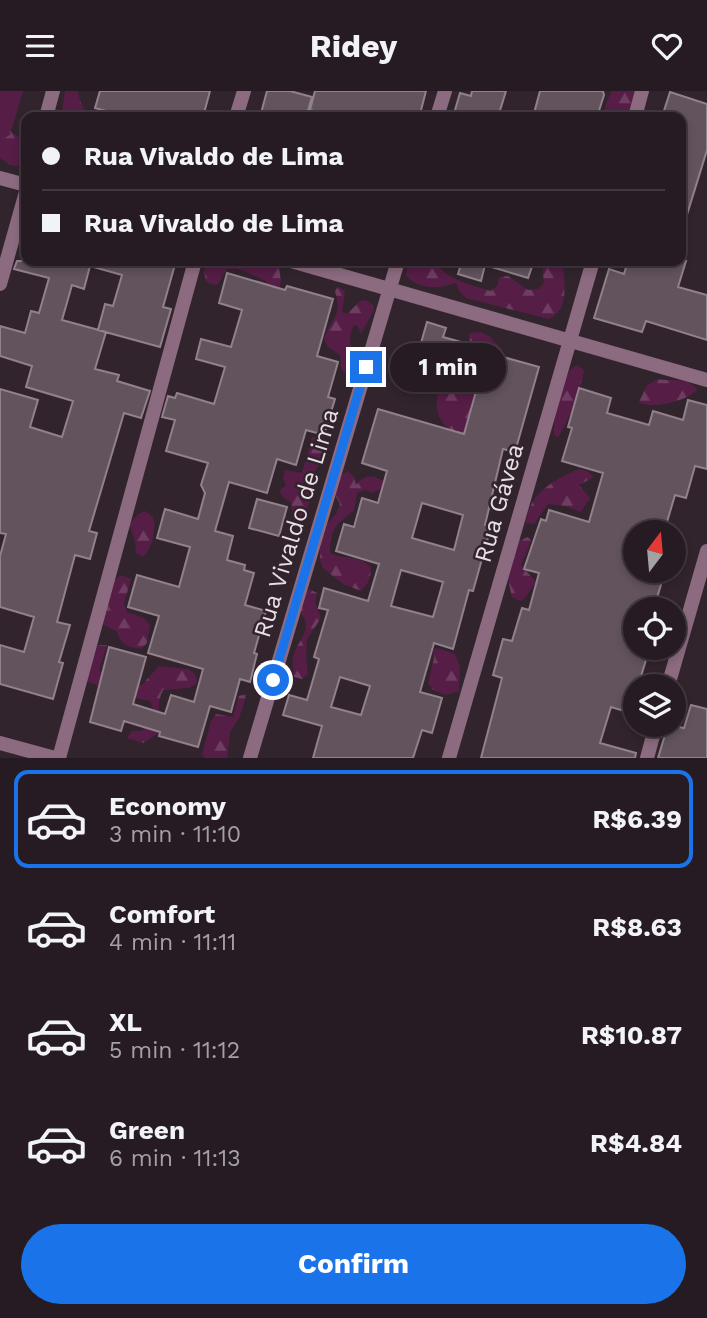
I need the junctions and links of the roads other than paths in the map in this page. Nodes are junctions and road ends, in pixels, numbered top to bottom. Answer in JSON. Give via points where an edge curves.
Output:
{"nodes":[{"id":1,"x":53,"y":91,"type":"edge"},
{"id":2,"x":244,"y":91,"type":"edge"},
{"id":3,"x":444,"y":91,"type":"edge"},
{"id":4,"x":642,"y":91,"type":"edge"},
{"id":5,"x":47,"y":112,"type":"edge"},
{"id":6,"x":238,"y":112,"type":"edge"},
{"id":7,"x":438,"y":112,"type":"edge"},
{"id":8,"x":636,"y":112,"type":"edge"},
{"id":9,"x":0,"y":178,"type":"edge"},
{"id":10,"x":21,"y":184,"type":"edge"},
{"id":11,"x":21,"y":210,"type":"edge"},
{"id":12,"x":194,"y":266,"type":"edge"},
{"id":13,"x":308,"y":266,"type":"edge"},
{"id":14,"x":397,"y":266,"type":"edge"},
{"id":15,"x":592,"y":266,"type":"edge"},
{"id":16,"x":0,"y":284,"type":"edge"},
{"id":17,"x":390,"y":289,"type":"junction"},
{"id":18,"x":570,"y":341,"type":"junction"},
{"id":19,"x":707,"y":380,"type":"edge"},
{"id":20,"x":707,"y":551,"type":"edge"},
{"id":21,"x":671,"y":674,"type":"edge"},
{"id":22,"x":652,"y":737,"type":"edge"},
{"id":23,"x":0,"y":743,"type":"edge"},
{"id":24,"x":57,"y":758,"type":"edge"},
{"id":25,"x":250,"y":758,"type":"edge"},
{"id":26,"x":449,"y":758,"type":"edge"},
{"id":27,"x":646,"y":758,"type":"edge"}],
"edges":[{"from":1,"to":5,"type":"street"},
{"from":2,"to":6,"type":"street"},
{"from":3,"to":7,"type":"street"},
{"from":4,"to":8,"type":"street"},
{"from":9,"to":10,"type":"street"},
{"from":11,"to":16,"type":"street"},
{"from":12,"to":24,"type":"street"},
{"from":13,"to":17,"type":"street"},
{"from":14,"to":17,"type":"street","name":"Rua Vivaldo de Lima"},
{"from":15,"to":18,"type":"street","name":"Rua Gávea"},
{"from":17,"to":18,"type":"street"},
{"from":17,"to":25,"type":"street","name":"Rua Vivaldo de Lima"},
{"from":18,"to":19,"type":"street"},
{"from":18,"to":26,"type":"street","name":"Rua Gávea"},
{"from":20,"to":21,"type":"street"},
{"from":22,"to":27,"type":"street"},
{"from":23,"to":24,"type":"street"}]}
